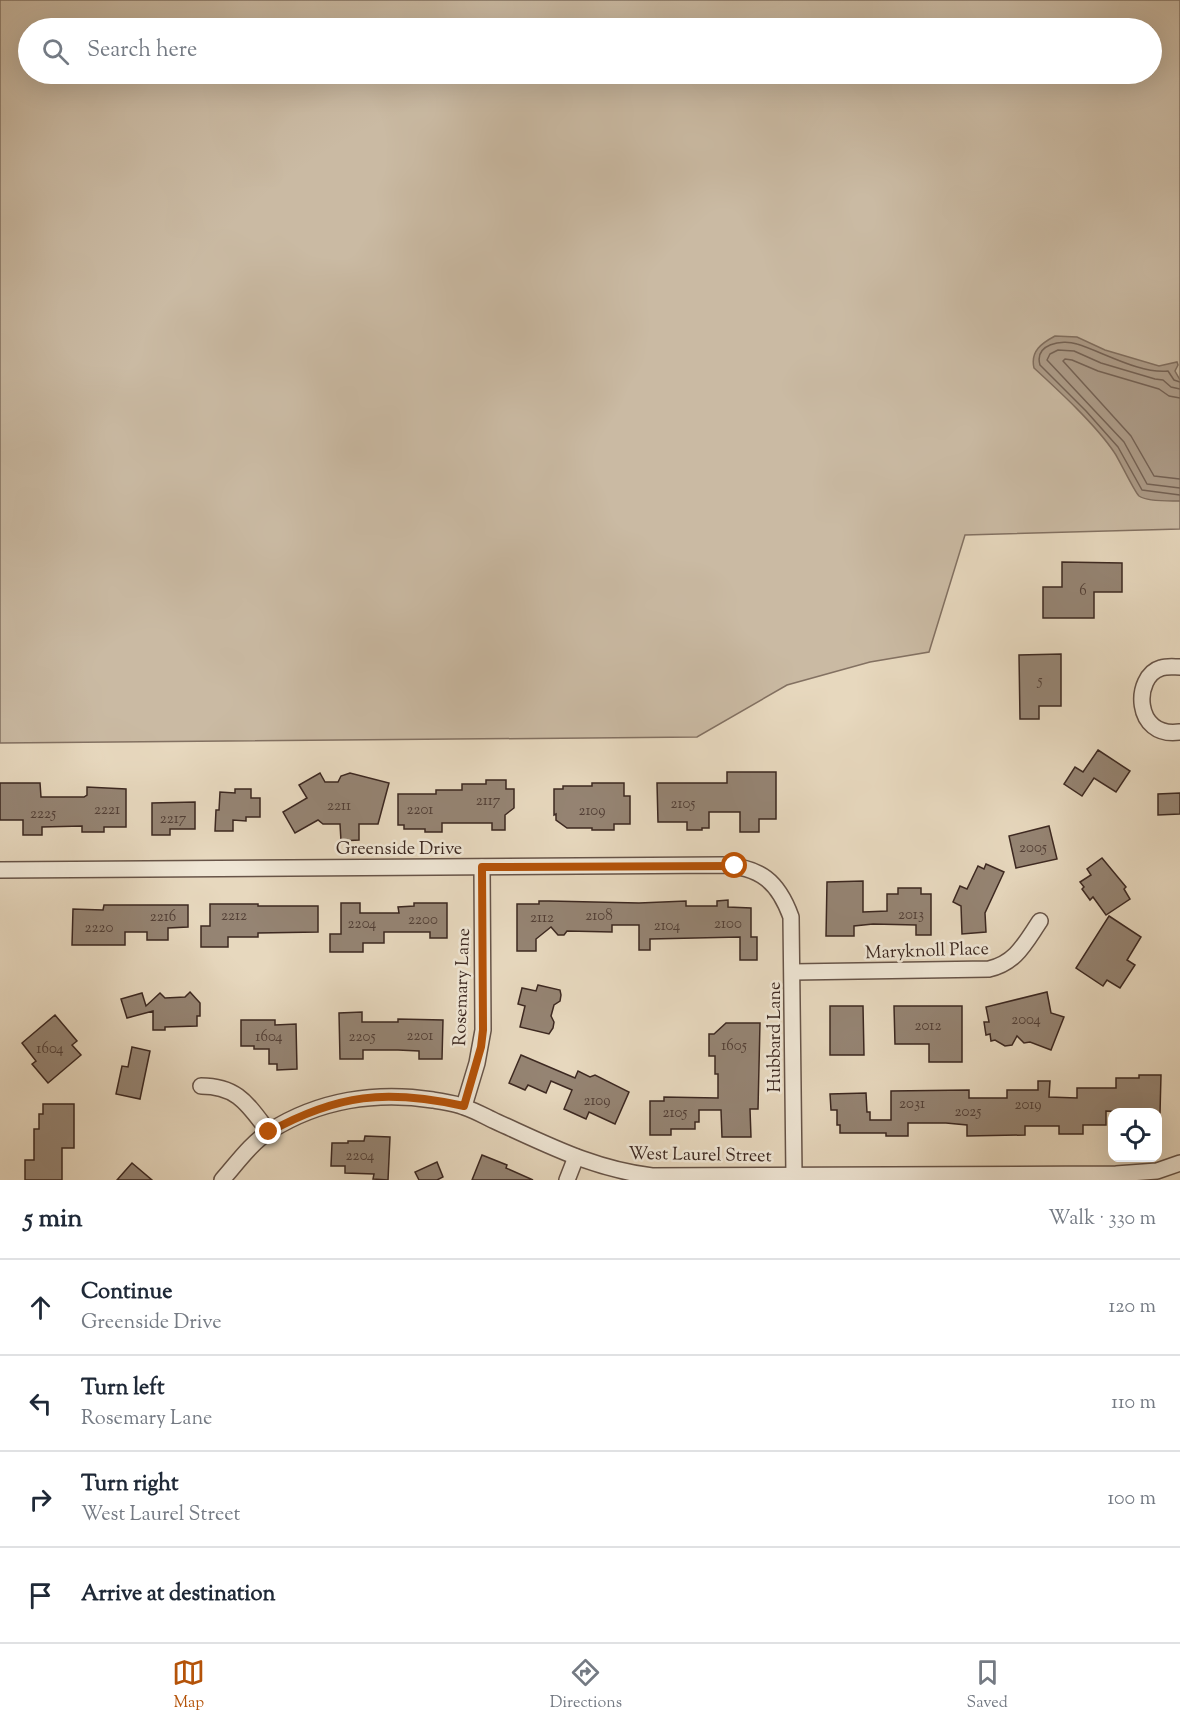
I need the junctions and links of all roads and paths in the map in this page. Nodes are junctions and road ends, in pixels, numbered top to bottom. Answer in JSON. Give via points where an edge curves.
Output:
{"nodes":[{"id":1,"x":1180,"y":667,"type":"edge"},
{"id":2,"x":1180,"y":732,"type":"edge"},
{"id":3,"x":482,"y":867,"type":"junction"},
{"id":4,"x":0,"y":870,"type":"edge"},
{"id":5,"x":785,"y":900,"type":"joint"},
{"id":6,"x":1040,"y":921,"type":"dead end"},
{"id":7,"x":793,"y":972,"type":"junction"},
{"id":8,"x":201,"y":1086,"type":"dead end"},
{"id":9,"x":464,"y":1106,"type":"junction"},
{"id":10,"x":269,"y":1132,"type":"junction"},
{"id":11,"x":576,"y":1157,"type":"junction"},
{"id":12,"x":1180,"y":1163,"type":"edge"},
{"id":13,"x":794,"y":1175,"type":"junction"},
{"id":14,"x":222,"y":1180,"type":"edge"},
{"id":15,"x":567,"y":1180,"type":"edge"}],
"edges":[{"from":1,"to":2,"type":"street","via":[[1161,668],[1150,675],[1144,686],[1142,708],[1146,720],[1157,731]]},
{"from":3,"to":4,"type":"street","name":"Greenside Drive"},
{"from":3,"to":5,"type":"street","name":"Greenside Drive","via":[[735,866],[759,873]]},
{"from":3,"to":9,"type":"street","name":"Rosemary Lane","via":[[483,1030]]},
{"from":5,"to":7,"type":"street","name":"Hubbard Lane","via":[[791,917]]},
{"from":6,"to":7,"type":"street","name":"Maryknoll Place","via":[[1011,961],[1001,967]]},
{"from":7,"to":13,"type":"street","name":"Hubbard Lane"},
{"from":8,"to":10,"type":"street","via":[[228,1089],[241,1098]]},
{"from":9,"to":10,"type":"street","name":"West Laurel Street","via":[[406,1097],[364,1098],[323,1106]]},
{"from":9,"to":11,"type":"street","name":"West Laurel Street"},
{"from":10,"to":14,"type":"street","name":"West Laurel Street"},
{"from":11,"to":13,"type":"street","name":"West Laurel Street","via":[[603,1167],[652,1176]]},
{"from":11,"to":15,"type":"street"},
{"from":12,"to":13,"type":"street","name":"West Laurel Street","via":[[1156,1171],[1116,1174]]}]}
